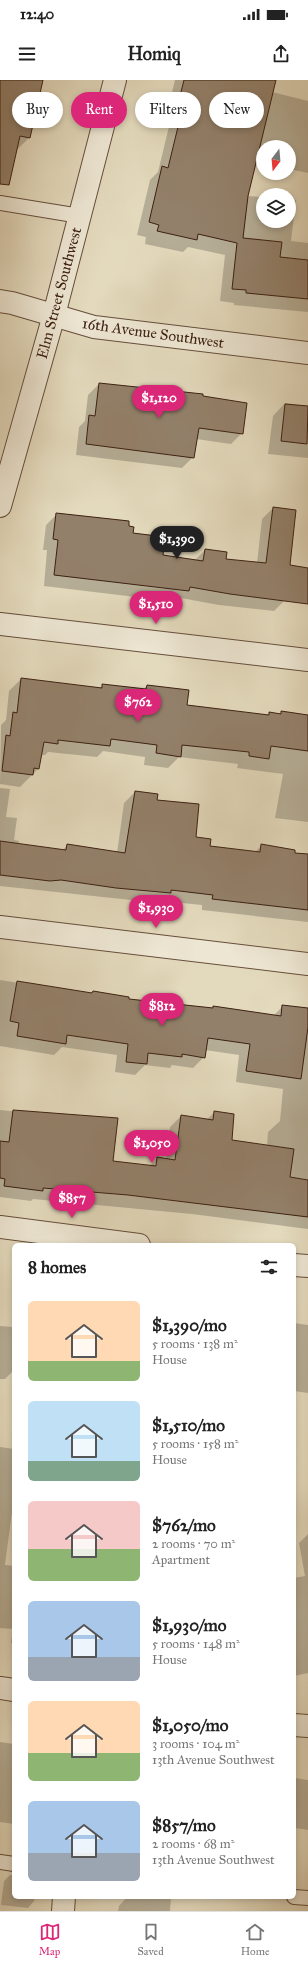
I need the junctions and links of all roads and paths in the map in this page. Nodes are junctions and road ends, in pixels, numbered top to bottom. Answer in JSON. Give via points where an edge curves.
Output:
{"nodes":[{"id":1,"x":115,"y":80,"type":"edge"},
{"id":2,"x":0,"y":203,"type":"edge"},
{"id":3,"x":80,"y":216,"type":"junction"},
{"id":4,"x":0,"y":301,"type":"edge"},
{"id":5,"x":54,"y":315,"type":"junction"},
{"id":6,"x":308,"y":353,"type":"edge"},
{"id":7,"x":0,"y":506,"type":"edge"},
{"id":8,"x":0,"y":624,"type":"edge"},
{"id":9,"x":308,"y":660,"type":"edge"},
{"id":10,"x":0,"y":927,"type":"edge"},
{"id":11,"x":308,"y":964,"type":"edge"},
{"id":12,"x":0,"y":1228,"type":"edge"},
{"id":13,"x":123,"y":1243,"type":"edge"},
{"id":14,"x":296,"y":1264,"type":"edge"},
{"id":15,"x":308,"y":1266,"type":"edge"},
{"id":16,"x":0,"y":1688,"type":"edge"},
{"id":17,"x":12,"y":1690,"type":"edge"},
{"id":18,"x":296,"y":1725,"type":"edge"},
{"id":19,"x":308,"y":1726,"type":"edge"},
{"id":20,"x":0,"y":1862,"type":"edge"},
{"id":21,"x":12,"y":1864,"type":"edge"},
{"id":22,"x":296,"y":1897,"type":"edge"},
{"id":23,"x":308,"y":1898,"type":"edge"},
{"id":24,"x":64,"y":1899,"type":"edge"},
{"id":25,"x":63,"y":1911,"type":"edge"}],
"edges":[{"from":1,"to":3,"type":"street","name":"Elm Street Southwest"},
{"from":2,"to":3,"type":"lane"},
{"from":3,"to":5,"type":"street","name":"Elm Street Southwest"},
{"from":4,"to":5,"type":"street","name":"16th Avenue Southwest"},
{"from":5,"to":6,"type":"street","name":"16th Avenue Southwest","via":[[94,327]]},
{"from":5,"to":7,"type":"street","name":"Elm Street Southwest"},
{"from":8,"to":9,"type":"street"},
{"from":10,"to":11,"type":"street"},
{"from":12,"to":13,"type":"street"},
{"from":14,"to":15,"type":"street"},
{"from":16,"to":17,"type":"street"},
{"from":18,"to":19,"type":"street"},
{"from":20,"to":21,"type":"lane"},
{"from":22,"to":23,"type":"lane"},
{"from":24,"to":25,"type":"street"}]}
